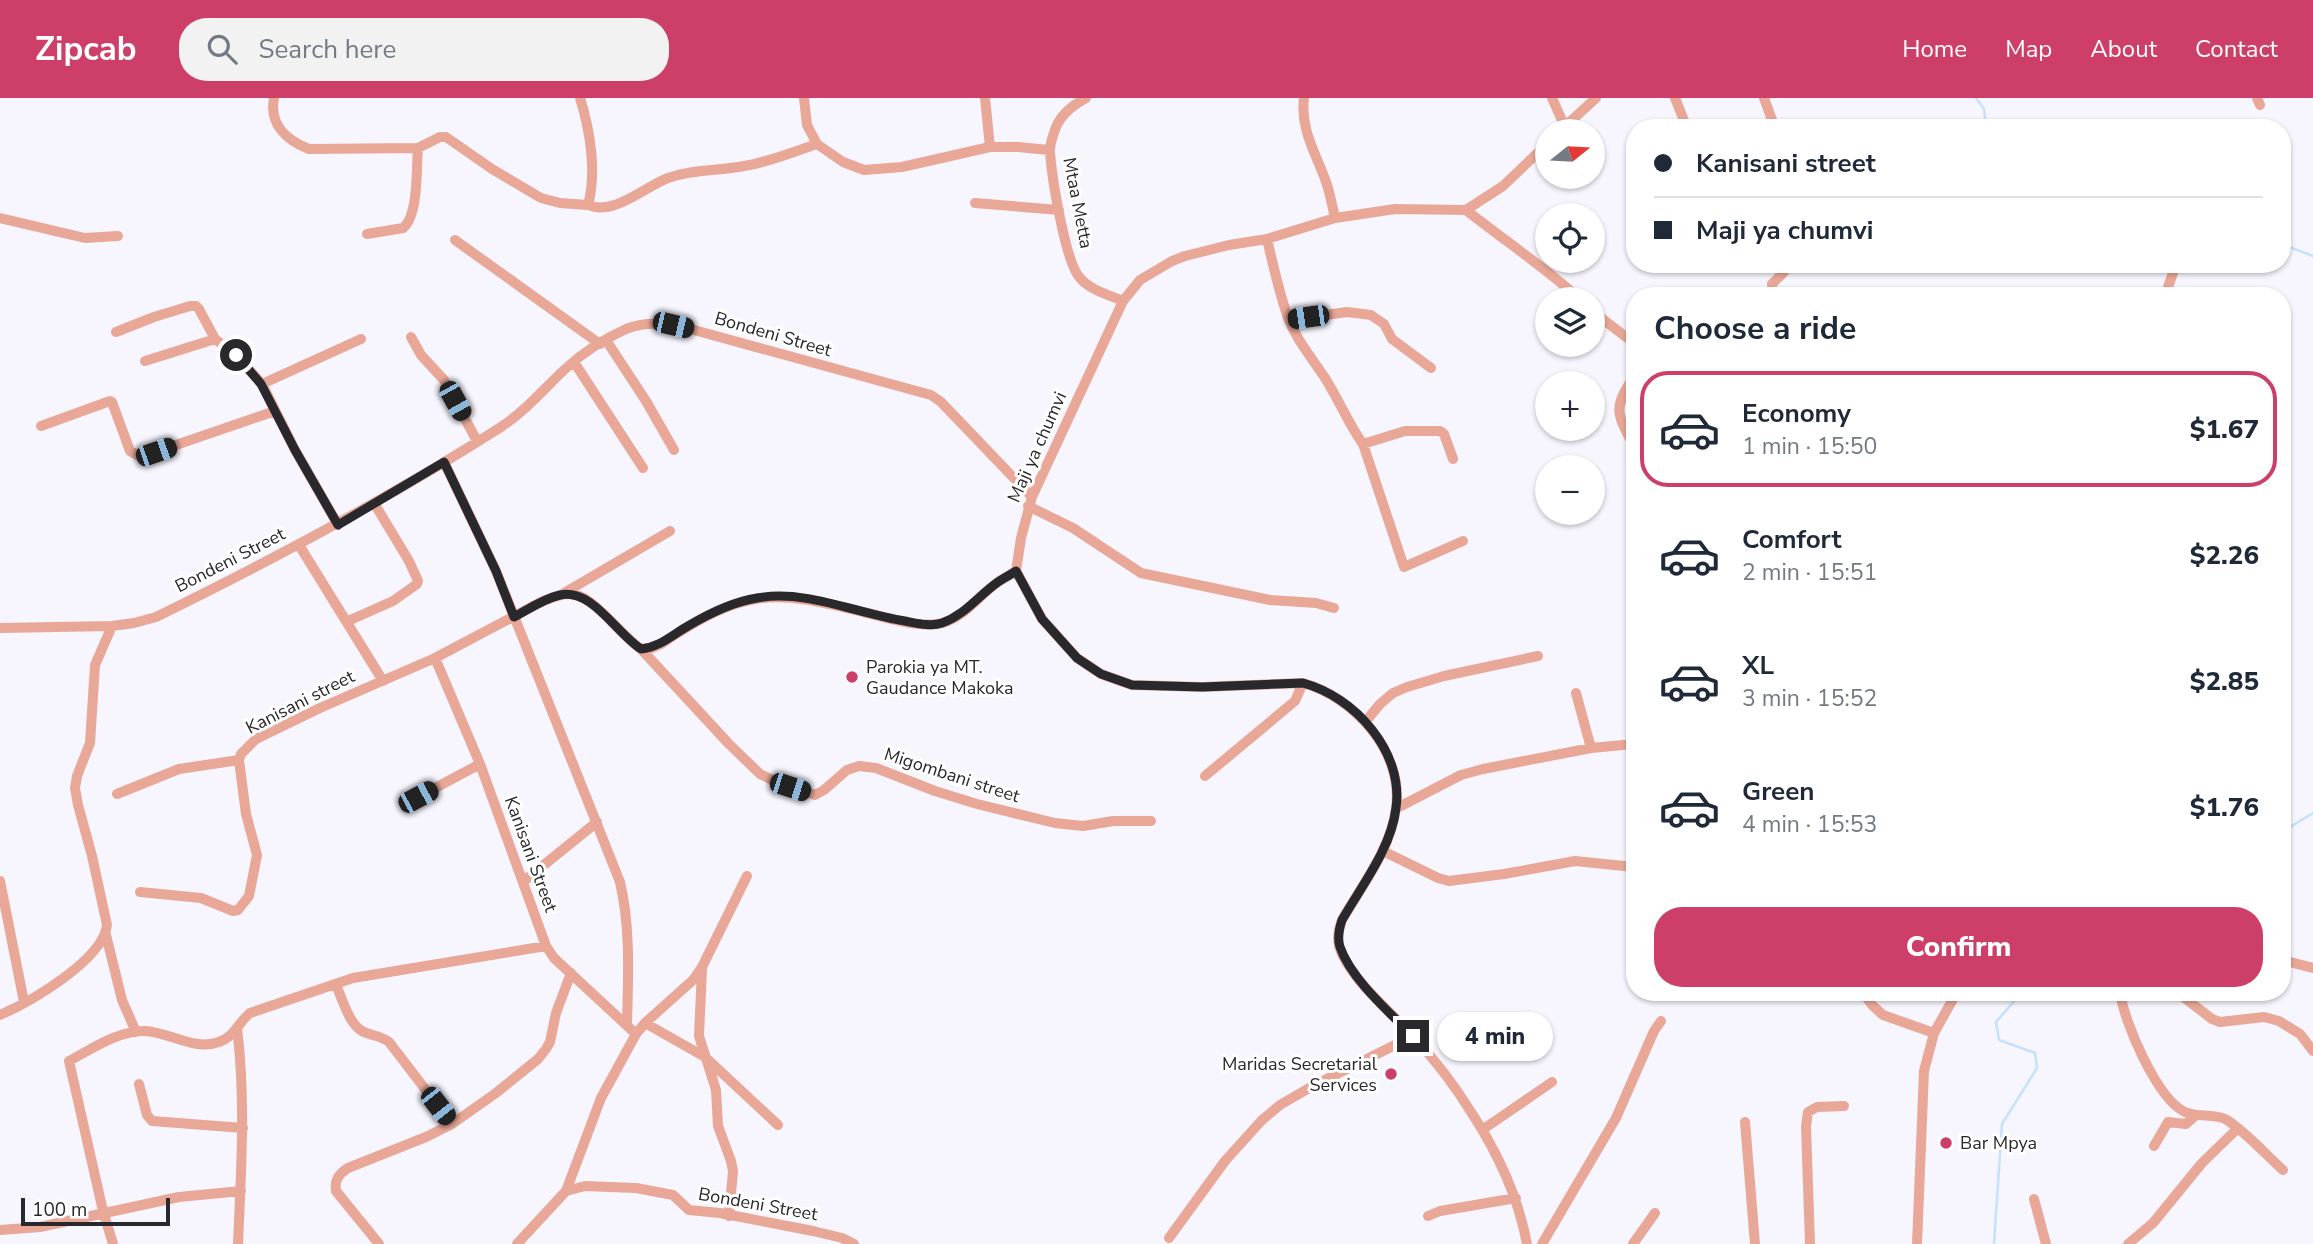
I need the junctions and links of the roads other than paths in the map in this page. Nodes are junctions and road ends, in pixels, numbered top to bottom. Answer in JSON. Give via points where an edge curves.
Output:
{"nodes":[{"id":1,"x":274,"y":98,"type":"edge"},
{"id":2,"x":595,"y":98,"type":"edge"},
{"id":3,"x":804,"y":98,"type":"edge"},
{"id":4,"x":985,"y":98,"type":"edge"},
{"id":5,"x":1086,"y":98,"type":"edge"},
{"id":6,"x":1304,"y":98,"type":"edge"},
{"id":7,"x":1552,"y":98,"type":"edge"},
{"id":8,"x":1596,"y":98,"type":"edge"},
{"id":9,"x":1675,"y":98,"type":"edge"},
{"id":10,"x":1764,"y":98,"type":"edge"},
{"id":11,"x":581,"y":99,"type":"edge"},
{"id":12,"x":1559,"y":119,"type":"edge"},
{"id":13,"x":1573,"y":119,"type":"edge"},
{"id":14,"x":1683,"y":119,"type":"edge"},
{"id":15,"x":1772,"y":119,"type":"edge"},
{"id":16,"x":817,"y":144,"type":"junction"},
{"id":17,"x":990,"y":147,"type":"junction"},
{"id":18,"x":418,"y":148,"type":"junction"},
{"id":19,"x":1049,"y":150,"type":"junction"},
{"id":20,"x":1535,"y":155,"type":"edge"},
{"id":21,"x":975,"y":203,"type":"dead end"},
{"id":22,"x":588,"y":205,"type":"junction"},
{"id":23,"x":1059,"y":209,"type":"junction"},
{"id":24,"x":1466,"y":210,"type":"junction"},
{"id":25,"x":0,"y":218,"type":"edge"},
{"id":26,"x":1335,"y":218,"type":"junction"},
{"id":27,"x":367,"y":234,"type":"dead end"},
{"id":28,"x":118,"y":236,"type":"dead end"},
{"id":29,"x":1267,"y":239,"type":"junction"},
{"id":30,"x":456,"y":240,"type":"dead end"},
{"id":31,"x":1783,"y":273,"type":"edge"},
{"id":32,"x":1566,"y":287,"type":"edge"},
{"id":33,"x":1772,"y":287,"type":"edge"},
{"id":34,"x":1123,"y":301,"type":"junction"},
{"id":35,"x":1289,"y":320,"type":"junction"},
{"id":36,"x":1605,"y":321,"type":"edge"},
{"id":37,"x":116,"y":332,"type":"dead end"},
{"id":38,"x":411,"y":337,"type":"dead end"},
{"id":39,"x":1626,"y":337,"type":"edge"},
{"id":40,"x":215,"y":339,"type":"junction"},
{"id":41,"x":360,"y":339,"type":"dead end"},
{"id":42,"x":603,"y":342,"type":"junction"},
{"id":43,"x":145,"y":361,"type":"dead end"},
{"id":44,"x":574,"y":362,"type":"junction"},
{"id":45,"x":1431,"y":368,"type":"dead end"},
{"id":46,"x":261,"y":384,"type":"junction"},
{"id":47,"x":1626,"y":391,"type":"edge"},
{"id":48,"x":275,"y":411,"type":"junction"},
{"id":49,"x":41,"y":426,"type":"dead end"},
{"id":50,"x":1626,"y":432,"type":"edge"},
{"id":51,"x":477,"y":441,"type":"junction"},
{"id":52,"x":1363,"y":444,"type":"junction"},
{"id":53,"x":674,"y":450,"type":"dead end"},
{"id":54,"x":1453,"y":460,"type":"dead end"},
{"id":55,"x":444,"y":462,"type":"junction"},
{"id":56,"x":643,"y":468,"type":"dead end"},
{"id":57,"x":1030,"y":501,"type":"junction"},
{"id":58,"x":374,"y":503,"type":"junction"},
{"id":59,"x":338,"y":525,"type":"junction"},
{"id":60,"x":670,"y":531,"type":"dead end"},
{"id":61,"x":1464,"y":541,"type":"dead end"},
{"id":62,"x":299,"y":545,"type":"junction"},
{"id":63,"x":1016,"y":571,"type":"junction"},
{"id":64,"x":562,"y":595,"type":"junction"},
{"id":65,"x":1334,"y":608,"type":"dead end"},
{"id":66,"x":514,"y":617,"type":"junction"},
{"id":67,"x":348,"y":621,"type":"junction"},
{"id":68,"x":112,"y":626,"type":"junction"},
{"id":69,"x":0,"y":628,"type":"edge"},
{"id":70,"x":641,"y":649,"type":"junction"},
{"id":71,"x":1538,"y":656,"type":"dead end"},
{"id":72,"x":435,"y":658,"type":"junction"},
{"id":73,"x":383,"y":681,"type":"junction"},
{"id":74,"x":1303,"y":683,"type":"junction"},
{"id":75,"x":1576,"y":693,"type":"dead end"},
{"id":76,"x":1366,"y":721,"type":"junction"},
{"id":77,"x":1626,"y":745,"type":"edge"},
{"id":78,"x":1591,"y":748,"type":"junction"},
{"id":79,"x":240,"y":760,"type":"junction"},
{"id":80,"x":480,"y":764,"type":"junction"},
{"id":81,"x":1205,"y":776,"type":"dead end"},
{"id":82,"x":117,"y":794,"type":"dead end"},
{"id":83,"x":407,"y":803,"type":"dead end"},
{"id":84,"x":1396,"y":808,"type":"junction"},
{"id":85,"x":1151,"y":821,"type":"dead end"},
{"id":86,"x":597,"y":822,"type":"junction"},
{"id":87,"x":1383,"y":851,"type":"junction"},
{"id":88,"x":1626,"y":866,"type":"edge"},
{"id":89,"x":747,"y":876,"type":"dead end"},
{"id":90,"x":0,"y":881,"type":"edge"},
{"id":91,"x":524,"y":881,"type":"junction"},
{"id":92,"x":139,"y":892,"type":"dead end"},
{"id":93,"x":106,"y":935,"type":"junction"},
{"id":94,"x":546,"y":946,"type":"junction"},
{"id":95,"x":2291,"y":962,"type":"edge"},
{"id":96,"x":702,"y":967,"type":"junction"},
{"id":97,"x":2313,"y":968,"type":"edge"},
{"id":98,"x":571,"y":973,"type":"junction"},
{"id":99,"x":336,"y":985,"type":"junction"},
{"id":100,"x":1869,"y":1001,"type":"edge"},
{"id":101,"x":1952,"y":1001,"type":"edge"},
{"id":102,"x":2122,"y":1001,"type":"edge"},
{"id":103,"x":2189,"y":1001,"type":"edge"},
{"id":104,"x":24,"y":1002,"type":"junction"},
{"id":105,"x":0,"y":1015,"type":"edge"},
{"id":106,"x":1661,"y":1021,"type":"dead end"},
{"id":107,"x":645,"y":1023,"type":"junction"},
{"id":108,"x":237,"y":1028,"type":"junction"},
{"id":109,"x":632,"y":1030,"type":"junction"},
{"id":110,"x":136,"y":1032,"type":"junction"},
{"id":111,"x":1934,"y":1033,"type":"junction"},
{"id":112,"x":1413,"y":1036,"type":"junction"},
{"id":113,"x":2313,"y":1051,"type":"edge"},
{"id":114,"x":705,"y":1057,"type":"junction"},
{"id":115,"x":1552,"y":1082,"type":"dead end"},
{"id":116,"x":139,"y":1084,"type":"dead end"},
{"id":117,"x":1844,"y":1106,"type":"dead end"},
{"id":118,"x":2196,"y":1115,"type":"junction"},
{"id":119,"x":1745,"y":1122,"type":"dead end"},
{"id":120,"x":452,"y":1124,"type":"junction"},
{"id":121,"x":778,"y":1125,"type":"dead end"},
{"id":122,"x":243,"y":1128,"type":"junction"},
{"id":123,"x":2237,"y":1129,"type":"junction"},
{"id":124,"x":1482,"y":1130,"type":"junction"},
{"id":125,"x":2154,"y":1146,"type":"dead end"},
{"id":126,"x":2283,"y":1170,"type":"dead end"},
{"id":127,"x":241,"y":1191,"type":"junction"},
{"id":128,"x":566,"y":1191,"type":"junction"},
{"id":129,"x":1516,"y":1198,"type":"junction"},
{"id":130,"x":2034,"y":1199,"type":"dead end"},
{"id":131,"x":103,"y":1212,"type":"junction"},
{"id":132,"x":1655,"y":1213,"type":"dead end"},
{"id":133,"x":729,"y":1216,"type":"junction"},
{"id":134,"x":1428,"y":1216,"type":"dead end"},
{"id":135,"x":0,"y":1230,"type":"edge"},
{"id":136,"x":1169,"y":1238,"type":"dead end"},
{"id":137,"x":113,"y":1244,"type":"edge"},
{"id":138,"x":238,"y":1244,"type":"edge"},
{"id":139,"x":379,"y":1244,"type":"edge"},
{"id":140,"x":517,"y":1244,"type":"edge"},
{"id":141,"x":854,"y":1244,"type":"edge"},
{"id":142,"x":1527,"y":1244,"type":"edge"},
{"id":143,"x":1542,"y":1244,"type":"edge"},
{"id":144,"x":1633,"y":1244,"type":"edge"},
{"id":145,"x":1755,"y":1244,"type":"edge"},
{"id":146,"x":1810,"y":1244,"type":"edge"},
{"id":147,"x":1917,"y":1244,"type":"edge"},
{"id":148,"x":2046,"y":1244,"type":"edge"},
{"id":149,"x":2128,"y":1244,"type":"edge"}],
"edges":[{"from":1,"to":18,"type":"street","via":[[275,121],[300,146]]},
{"from":2,"to":11,"type":"street"},
{"from":3,"to":16,"type":"street","via":[[807,125]]},
{"from":4,"to":17,"type":"street"},
{"from":5,"to":19,"type":"street","name":"Mtaa Metta","via":[[1061,118]]},
{"from":6,"to":26,"type":"street","via":[[1304,125]]},
{"from":7,"to":12,"type":"street"},
{"from":8,"to":13,"type":"street"},
{"from":9,"to":14,"type":"street"},
{"from":10,"to":15,"type":"street"},
{"from":11,"to":22,"type":"street","via":[[590,151]]},
{"from":16,"to":17,"type":"street","via":[[864,170],[902,167]]},
{"from":16,"to":22,"type":"street","via":[[744,166],[669,177],[601,208]]},
{"from":17,"to":19,"type":"street"},
{"from":18,"to":22,"type":"street","via":[[446,137],[541,198]]},
{"from":18,"to":27,"type":"street","via":[[408,224]]},
{"from":19,"to":23,"type":"street","name":"Mtaa Metta"},
{"from":20,"to":24,"type":"street","via":[[1503,186]]},
{"from":21,"to":23,"type":"street"},
{"from":23,"to":34,"type":"street","name":"Mtaa Metta","via":[[1071,261],[1080,278]]},
{"from":24,"to":26,"type":"street","name":"Maji ya chumvi","via":[[1395,209]]},
{"from":24,"to":32,"type":"street"},
{"from":25,"to":28,"type":"street","via":[[85,238]]},
{"from":26,"to":29,"type":"street","name":"Maji ya chumvi"},
{"from":29,"to":34,"type":"street","name":"Maji ya chumvi","via":[[1172,261],[1140,280]]},
{"from":29,"to":35,"type":"street"},
{"from":30,"to":42,"type":"street"},
{"from":31,"to":33,"type":"street"},
{"from":34,"to":57,"type":"street","name":"Maji ya chumvi"},
{"from":35,"to":45,"type":"street","via":[[1348,312],[1371,315],[1384,324],[1392,339]]},
{"from":35,"to":52,"type":"street"},
{"from":36,"to":39,"type":"street"},
{"from":37,"to":40,"type":"street","via":[[196,306]]},
{"from":38,"to":51,"type":"street","via":[[444,380]]},
{"from":40,"to":43,"type":"street"},
{"from":40,"to":46,"type":"street"},
{"from":41,"to":46,"type":"street"},
{"from":42,"to":44,"type":"street","name":"Bondeni Street"},
{"from":42,"to":53,"type":"street"},
{"from":42,"to":57,"type":"street","name":"Bondeni Street","via":[[646,323],[673,325],[931,395]]},
{"from":44,"to":51,"type":"street","name":"Bondeni Street","via":[[535,401]]},
{"from":44,"to":56,"type":"street"},
{"from":46,"to":48,"type":"street"},
{"from":47,"to":50,"type":"street","via":[[1618,411]]},
{"from":48,"to":49,"type":"street","via":[[141,457],[130,451],[110,401]]},
{"from":48,"to":59,"type":"street"},
{"from":51,"to":55,"type":"street","name":"Bondeni Street"},
{"from":52,"to":54,"type":"street","via":[[1405,431],[1440,431]]},
{"from":52,"to":61,"type":"street","via":[[1404,567]]},
{"from":55,"to":58,"type":"street","name":"Bondeni Street"},
{"from":55,"to":66,"type":"street"},
{"from":57,"to":63,"type":"street","name":"Maji ya chumvi"},
{"from":57,"to":65,"type":"street","via":[[1141,573],[1270,600]]},
{"from":58,"to":59,"type":"street","name":"Bondeni Street"},
{"from":58,"to":67,"type":"street","via":[[418,581],[393,601]]},
{"from":59,"to":62,"type":"street","name":"Bondeni Street"},
{"from":60,"to":64,"type":"street","name":"Kanisani street"},
{"from":62,"to":67,"type":"street","name":"Kanisani street"},
{"from":62,"to":68,"type":"street","name":"Bondeni Street","via":[[156,617]]},
{"from":63,"to":70,"type":"street","via":[[963,612],[939,624],[895,620],[823,602],[762,597],[721,608],[661,644]]},
{"from":63,"to":74,"type":"street","via":[[1042,619],[1077,658],[1101,674],[1132,685]]},
{"from":64,"to":66,"type":"street","name":"Kanisani street"},
{"from":64,"to":70,"type":"street","via":[[591,602]]},
{"from":66,"to":72,"type":"street","name":"Kanisani street"},
{"from":66,"to":86,"type":"street"},
{"from":67,"to":73,"type":"street","name":"Kanisani street"},
{"from":68,"to":69,"type":"street","name":"Bondeni Street"},
{"from":68,"to":93,"type":"street","via":[[95,664],[90,743],[75,788]]},
{"from":70,"to":85,"type":"street","name":"Migombani street","via":[[760,774],[790,787],[815,795],[859,766],[1055,824]]},
{"from":71,"to":76,"type":"street","via":[[1407,687],[1380,704]]},
{"from":72,"to":73,"type":"street","name":"Kanisani street"},
{"from":72,"to":80,"type":"street","name":"Kanisani Street"},
{"from":73,"to":79,"type":"street","name":"Kanisani street","via":[[256,740]]},
{"from":74,"to":76,"type":"street","via":[[1348,705]]},
{"from":74,"to":81,"type":"street","via":[[1295,702]]},
{"from":75,"to":78,"type":"street"},
{"from":76,"to":84,"type":"street","via":[[1393,773]]},
{"from":77,"to":78,"type":"street"},
{"from":78,"to":84,"type":"street","via":[[1461,775]]},
{"from":79,"to":82,"type":"street","name":"Kanisani street","via":[[179,769]]},
{"from":79,"to":92,"type":"street","name":"Kanisani street","via":[[246,814],[257,855],[247,900],[233,911],[201,898]]},
{"from":80,"to":83,"type":"street"},
{"from":80,"to":91,"type":"street","name":"Kanisani Street"},
{"from":84,"to":87,"type":"street"},
{"from":86,"to":91,"type":"street"},
{"from":86,"to":109,"type":"street","via":[[625,904]]},
{"from":87,"to":88,"type":"street","via":[[1449,881],[1575,861]]},
{"from":87,"to":112,"type":"street","via":[[1342,920],[1339,946],[1351,968]]},
{"from":89,"to":96,"type":"street"},
{"from":90,"to":104,"type":"street"},
{"from":91,"to":94,"type":"street","name":"Kanisani Street"},
{"from":93,"to":104,"type":"street","via":[[76,967]]},
{"from":93,"to":110,"type":"street","via":[[122,1000]]},
{"from":94,"to":98,"type":"street","name":"Kanisani Street"},
{"from":94,"to":99,"type":"street","via":[[353,978]]},
{"from":95,"to":97,"type":"street"},
{"from":96,"to":107,"type":"street"},
{"from":96,"to":114,"type":"street","via":[[699,1037]]},
{"from":98,"to":109,"type":"street","name":"Kanisani Street"},
{"from":98,"to":120,"type":"street","via":[[546,1049]]},
{"from":99,"to":108,"type":"street","via":[[250,1013]]},
{"from":99,"to":120,"type":"street","via":[[354,1024],[388,1042]]},
{"from":100,"to":111,"type":"street","via":[[1883,1014]]},
{"from":101,"to":111,"type":"street"},
{"from":102,"to":118,"type":"street","via":[[2127,1024],[2163,1092],[2185,1112]]},
{"from":103,"to":113,"type":"street","via":[[2220,1022],[2263,1017],[2279,1021],[2300,1034]]},
{"from":104,"to":105,"type":"street"},
{"from":106,"to":143,"type":"street","via":[[1616,1118]]},
{"from":107,"to":109,"type":"street"},
{"from":107,"to":114,"type":"street"},
{"from":108,"to":110,"type":"street","via":[[213,1044]]},
{"from":108,"to":122,"type":"street"},
{"from":109,"to":128,"type":"street","via":[[584,1137]]},
{"from":110,"to":131,"type":"street","via":[[68,1062]]},
{"from":111,"to":147,"type":"street","via":[[1924,1071]]},
{"from":112,"to":124,"type":"street"},
{"from":112,"to":136,"type":"street","via":[[1280,1105],[1225,1161]]},
{"from":114,"to":121,"type":"street"},
{"from":114,"to":133,"type":"street","via":[[716,1090],[718,1125],[733,1171]]},
{"from":115,"to":124,"type":"street"},
{"from":116,"to":122,"type":"street","via":[[152,1121]]},
{"from":117,"to":146,"type":"street","via":[[1808,1112]]},
{"from":118,"to":123,"type":"street","via":[[2224,1118]]},
{"from":118,"to":125,"type":"street","via":[[2186,1124],[2168,1122]]},
{"from":119,"to":145,"type":"street"},
{"from":120,"to":139,"type":"street","via":[[348,1168],[337,1180],[336,1191]]},
{"from":122,"to":127,"type":"street"},
{"from":123,"to":126,"type":"street"},
{"from":123,"to":149,"type":"street"},
{"from":124,"to":129,"type":"street"},
{"from":127,"to":131,"type":"street"},
{"from":127,"to":138,"type":"street"},
{"from":128,"to":133,"type":"street","name":"Bondeni Street","via":[[586,1186],[636,1188],[673,1195],[689,1210]]},
{"from":128,"to":140,"type":"street"},
{"from":129,"to":134,"type":"street"},
{"from":129,"to":142,"type":"street"},
{"from":130,"to":148,"type":"street"},
{"from":131,"to":135,"type":"street","via":[[40,1227]]},
{"from":131,"to":137,"type":"street"},
{"from":132,"to":144,"type":"street"},
{"from":133,"to":141,"type":"street","name":"Bondeni Street","via":[[813,1231]]}]}
